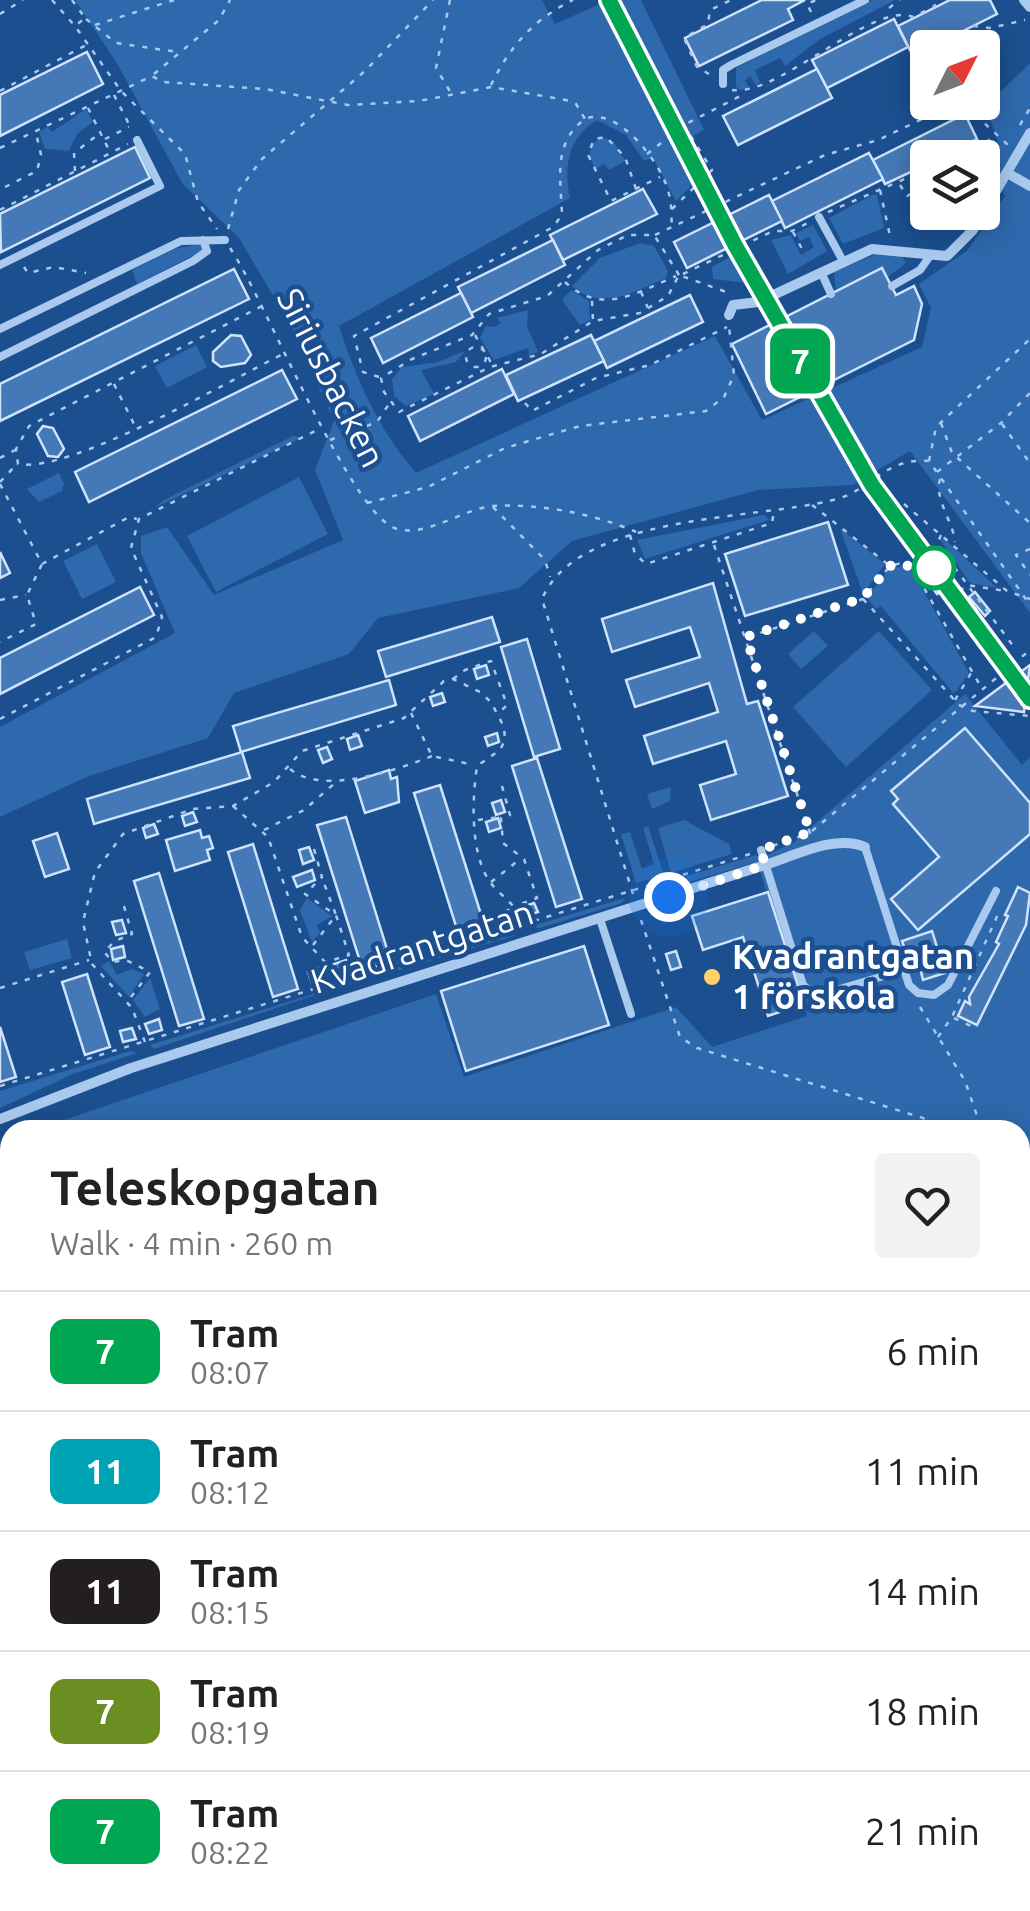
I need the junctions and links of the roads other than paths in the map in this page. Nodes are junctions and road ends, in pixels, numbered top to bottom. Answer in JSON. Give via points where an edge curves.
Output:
{"nodes":[{"id":1,"x":865,"y":0,"type":"edge"},
{"id":2,"x":1024,"y":0,"type":"edge"},
{"id":3,"x":1029,"y":13,"type":"edge"},
{"id":4,"x":723,"y":84,"type":"road end"},
{"id":5,"x":1030,"y":133,"type":"edge"},
{"id":6,"x":137,"y":140,"type":"road end"},
{"id":7,"x":1007,"y":173,"type":"junction"},
{"id":8,"x":1030,"y":186,"type":"edge"},
{"id":9,"x":819,"y":217,"type":"road end"},
{"id":10,"x":203,"y":240,"type":"junction"},
{"id":11,"x":225,"y":240,"type":"road end"},
{"id":12,"x":930,"y":256,"type":"junction"},
{"id":13,"x":843,"y":261,"type":"junction"},
{"id":14,"x":0,"y":265,"type":"edge"},
{"id":15,"x":821,"y":272,"type":"junction"},
{"id":16,"x":892,"y":286,"type":"dead end"},
{"id":17,"x":832,"y":294,"type":"dead end"},
{"id":18,"x":729,"y":321,"type":"road end"},
{"id":19,"x":0,"y":329,"type":"edge"},
{"id":20,"x":0,"y":356,"type":"edge"},
{"id":21,"x":865,"y":847,"type":"joint"},
{"id":22,"x":761,"y":850,"type":"road end"},
{"id":23,"x":765,"y":865,"type":"junction"},
{"id":24,"x":996,"y":891,"type":"road end"},
{"id":25,"x":600,"y":919,"type":"junction"},
{"id":26,"x":904,"y":970,"type":"junction"},
{"id":27,"x":631,"y":1014,"type":"dead end"},
{"id":28,"x":0,"y":1120,"type":"edge"}],
"edges":[{"from":1,"to":4,"type":"lane","via":[[730,64]]},
{"from":2,"to":3,"type":"street"},
{"from":5,"to":7,"type":"street"},
{"from":6,"to":14,"type":"lane","via":[[160,186]]},
{"from":7,"to":8,"type":"street"},
{"from":7,"to":12,"type":"street","via":[[956,250]]},
{"from":9,"to":13,"type":"lane"},
{"from":10,"to":11,"type":"lane"},
{"from":10,"to":19,"type":"lane","via":[[182,241]]},
{"from":10,"to":20,"type":"lane","via":[[207,251],[193,261]]},
{"from":12,"to":13,"type":"street","via":[[889,247]]},
{"from":12,"to":16,"type":"lane"},
{"from":13,"to":15,"type":"street"},
{"from":15,"to":17,"type":"lane"},
{"from":15,"to":18,"type":"street","via":[[733,305]]},
{"from":21,"to":23,"type":"street","name":"Kvadrantgatan","via":[[827,846]]},
{"from":21,"to":26,"type":"lane"},
{"from":22,"to":23,"type":"lane"},
{"from":23,"to":25,"type":"street","name":"Kvadrantgatan"},
{"from":23,"to":26,"type":"lane","via":[[803,985],[816,996]]},
{"from":24,"to":26,"type":"lane","via":[[944,990],[918,993]]},
{"from":25,"to":27,"type":"lane"},
{"from":25,"to":28,"type":"street","name":"Kvadrantgatan","via":[[132,1068]]}]}
